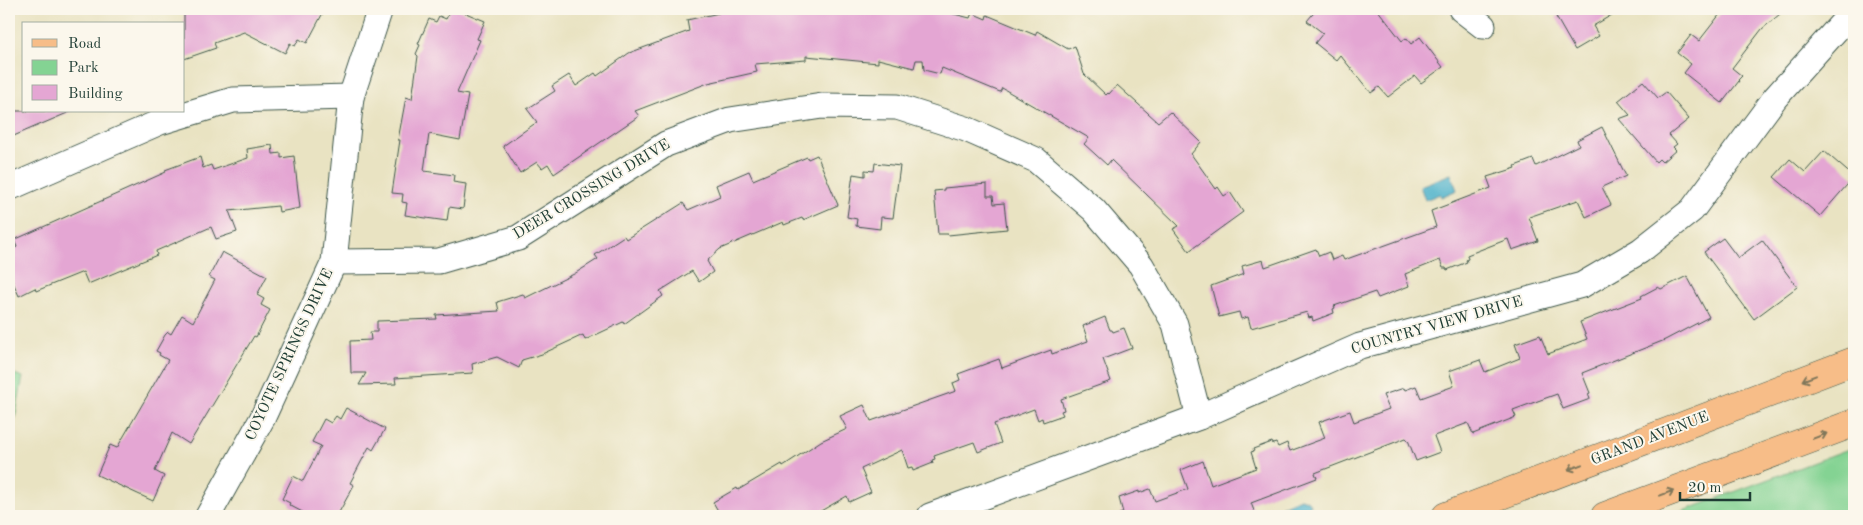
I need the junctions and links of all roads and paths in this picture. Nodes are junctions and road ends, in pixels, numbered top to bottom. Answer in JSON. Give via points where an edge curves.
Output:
{"nodes":[{"id":1,"x":380,"y":9,"type":"edge"},
{"id":2,"x":1461,"y":9,"type":"edge"},
{"id":3,"x":1854,"y":10,"type":"edge"},
{"id":4,"x":1483,"y":26,"type":"dead end"},
{"id":5,"x":351,"y":97,"type":"junction"},
{"id":6,"x":9,"y":188,"type":"edge"},
{"id":7,"x":334,"y":262,"type":"junction"},
{"id":8,"x":1854,"y":361,"type":"edge"},
{"id":9,"x":1199,"y":417,"type":"junction"},
{"id":10,"x":1854,"y":423,"type":"edge"},
{"id":11,"x":208,"y":516,"type":"edge"},
{"id":12,"x":930,"y":516,"type":"edge"},
{"id":13,"x":1446,"y":516,"type":"edge"},
{"id":14,"x":1605,"y":516,"type":"edge"}],
"edges":[{"from":1,"to":5,"type":"street","name":"COYOTE SPRINGS DRIVE"},
{"from":2,"to":4,"type":"street"},
{"from":3,"to":9,"type":"street","name":"COUNTRY VIEW DRIVE","via":[[1775,98],[1692,210],[1640,251],[1582,285],[1360,346]]},
{"from":5,"to":6,"type":"street","via":[[233,100],[160,122]]},
{"from":5,"to":7,"type":"street","name":"COYOTE SPRINGS DRIVE"},
{"from":7,"to":9,"type":"street","name":"DEER CROSSING DRIVE","via":[[439,261],[518,238],[666,144],[730,120],[822,106],[897,107],[966,129],[1036,160],[1094,210],[1141,265],[1175,324]]},
{"from":7,"to":11,"type":"street","name":"COYOTE SPRINGS DRIVE","via":[[262,419]]},
{"from":8,"to":13,"type":"main road","name":"GRAND AVENUE","one_way":true},
{"from":9,"to":12,"type":"street","name":"COUNTRY VIEW DRIVE"},
{"from":14,"to":10,"type":"main road","one_way":true}]}
